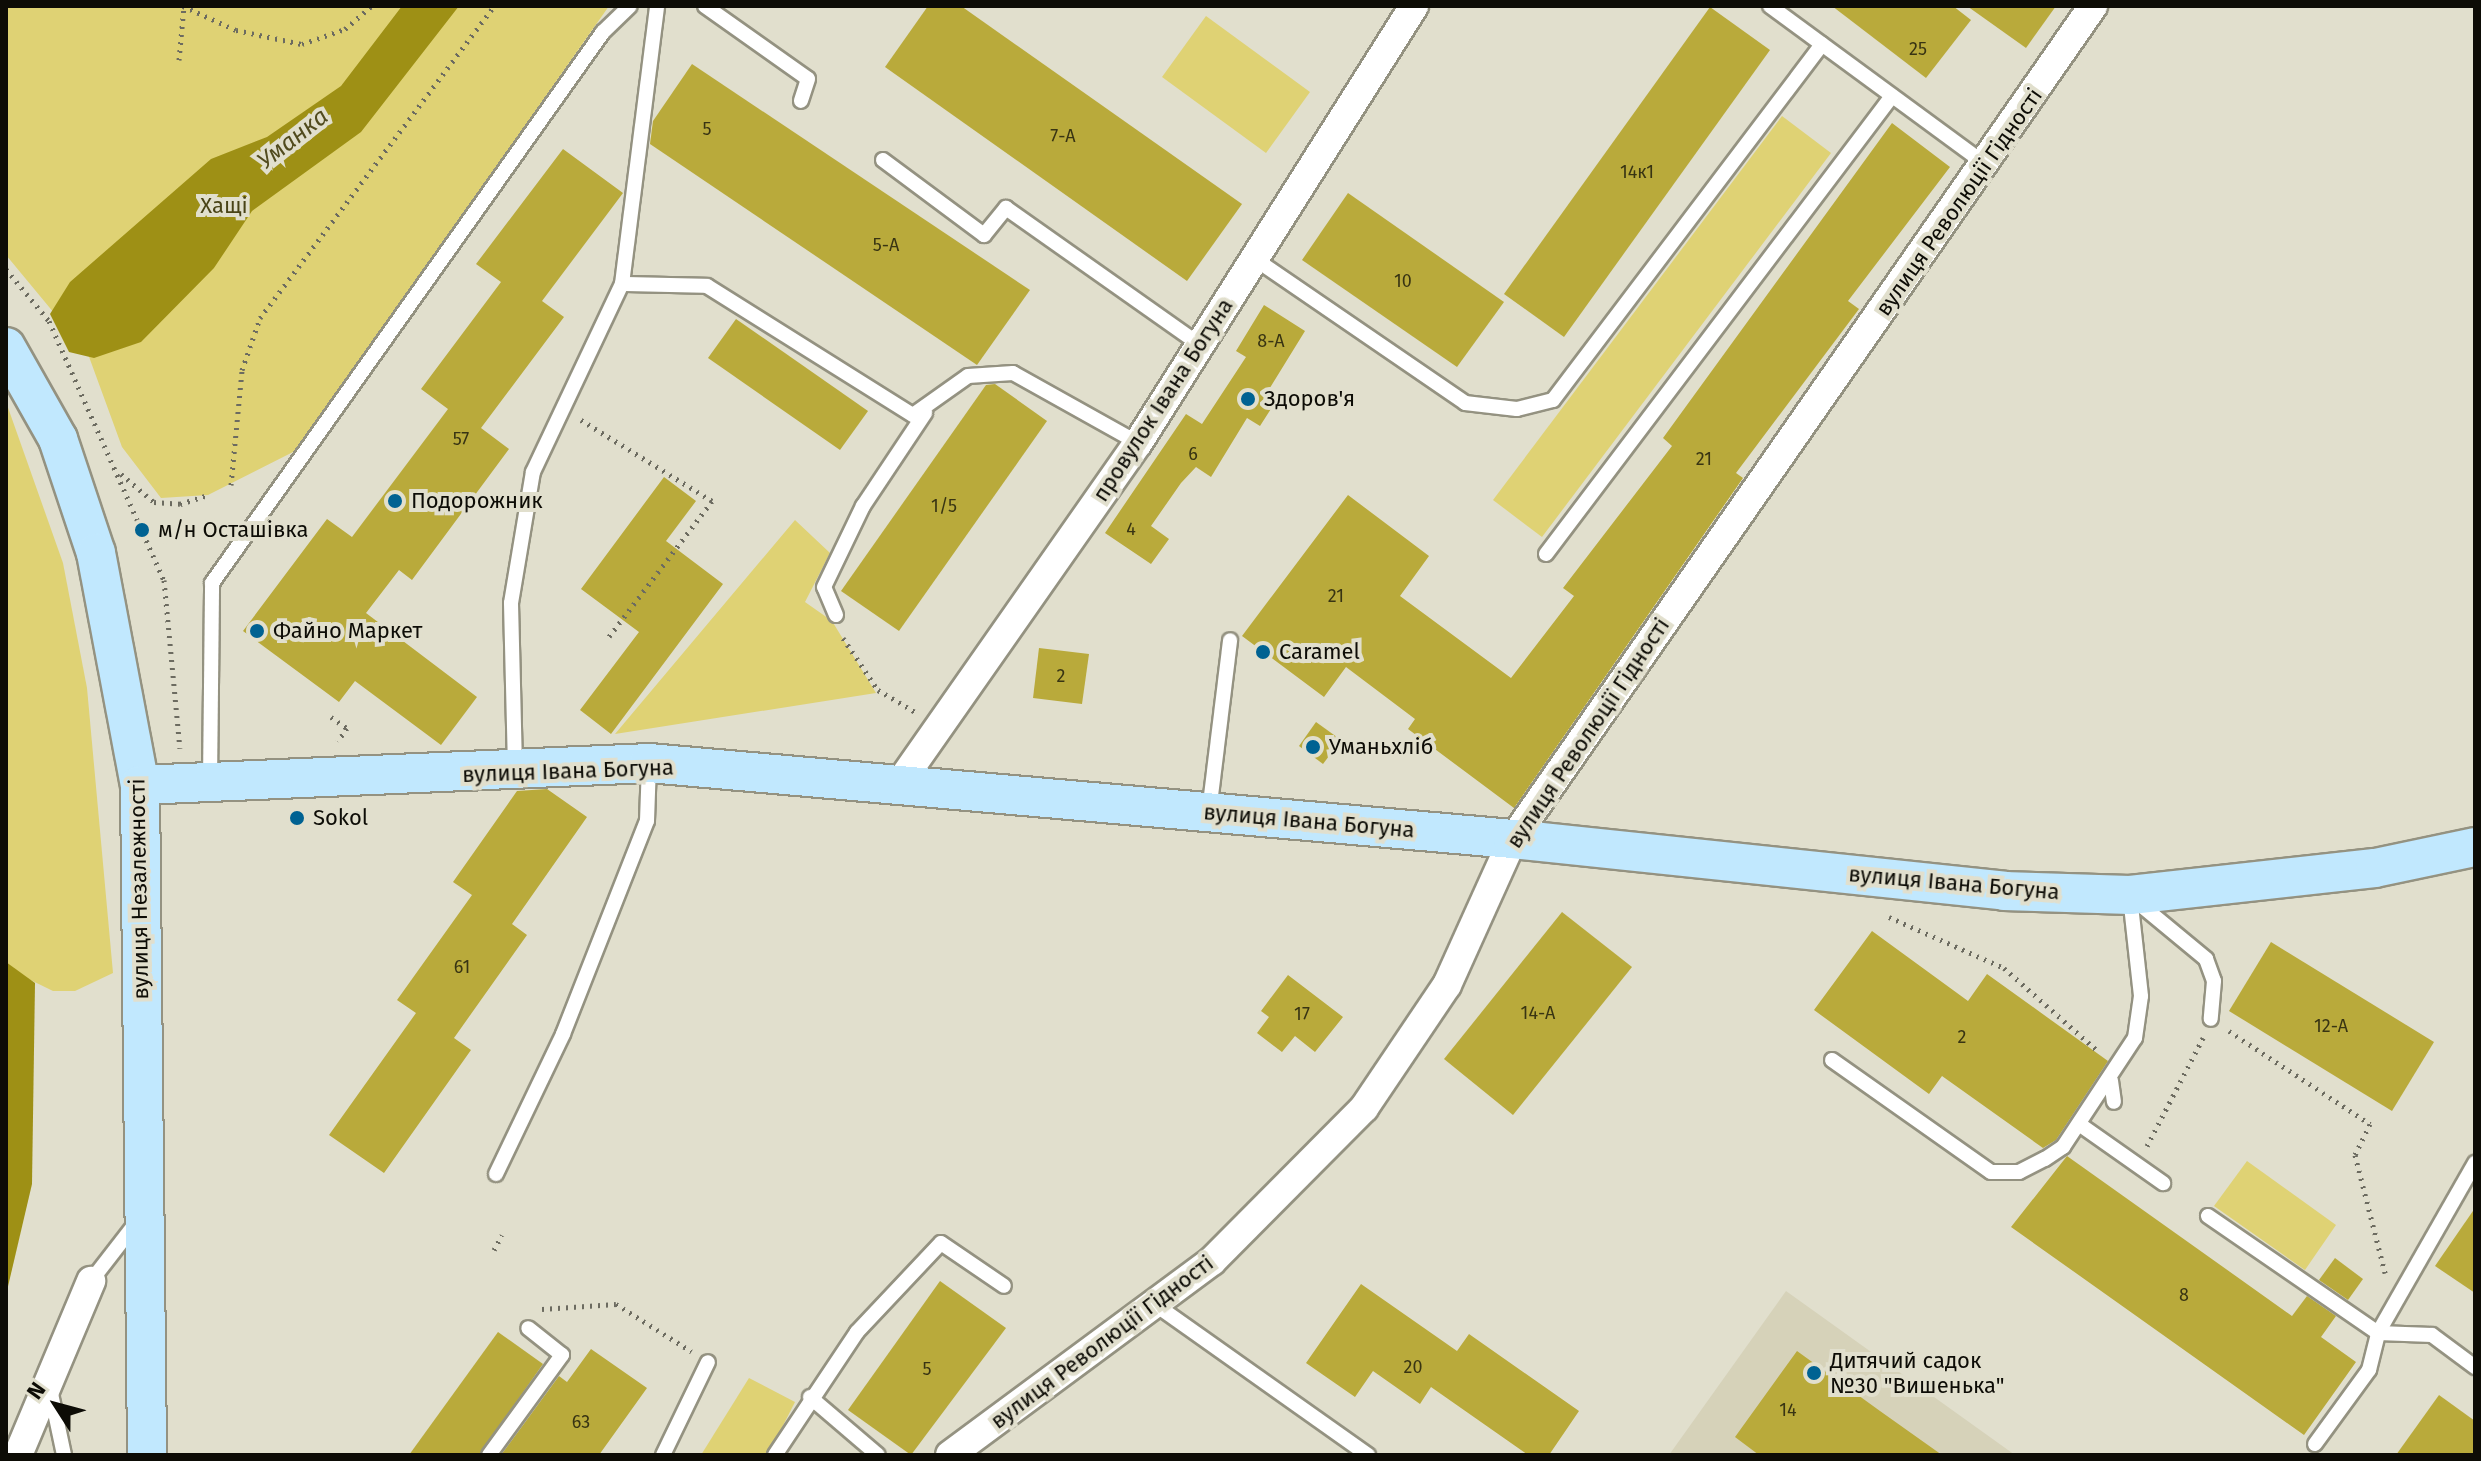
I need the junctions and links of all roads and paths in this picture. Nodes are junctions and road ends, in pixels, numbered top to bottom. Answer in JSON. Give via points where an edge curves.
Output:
{"nodes":[{"id":1,"x":184,"y":6,"type":"edge"},
{"id":2,"x":371,"y":6,"type":"edge"},
{"id":3,"x":494,"y":6,"type":"edge"},
{"id":4,"x":630,"y":6,"type":"edge"},
{"id":5,"x":657,"y":6,"type":"edge"},
{"id":6,"x":705,"y":6,"type":"edge"},
{"id":7,"x":1414,"y":6,"type":"edge"},
{"id":8,"x":1770,"y":6,"type":"edge"},
{"id":9,"x":2093,"y":6,"type":"edge"},
{"id":10,"x":1822,"y":44,"type":"junction"},
{"id":11,"x":179,"y":60,"type":"dead end"},
{"id":12,"x":1892,"y":96,"type":"junction"},
{"id":13,"x":801,"y":101,"type":"dead end"},
{"id":14,"x":1867,"y":129,"type":"junction"},
{"id":15,"x":1844,"y":134,"type":"dead end"},
{"id":16,"x":883,"y":160,"type":"dead end"},
{"id":17,"x":1985,"y":164,"type":"junction"},
{"id":18,"x":1255,"y":259,"type":"junction"},
{"id":19,"x":622,"y":284,"type":"junction"},
{"id":20,"x":1200,"y":345,"type":"junction"},
{"id":21,"x":6,"y":347,"type":"edge"},
{"id":22,"x":563,"y":409,"type":"junction"},
{"id":23,"x":925,"y":413,"type":"junction"},
{"id":24,"x":1138,"y":443,"type":"junction"},
{"id":25,"x":117,"y":469,"type":"dead end"},
{"id":26,"x":231,"y":485,"type":"dead end"},
{"id":27,"x":208,"y":495,"type":"dead end"},
{"id":28,"x":1546,"y":554,"type":"dead end"},
{"id":29,"x":836,"y":615,"type":"joint"},
{"id":30,"x":608,"y":638,"type":"dead end"},
{"id":31,"x":1230,"y":640,"type":"dead end"},
{"id":32,"x":331,"y":717,"type":"dead end"},
{"id":33,"x":331,"y":751,"type":"dead end"},
{"id":34,"x":649,"y":763,"type":"junction"},
{"id":35,"x":515,"y":771,"type":"junction"},
{"id":36,"x":907,"y":772,"type":"junction"},
{"id":37,"x":210,"y":783,"type":"junction"},
{"id":38,"x":140,"y":785,"type":"junction"},
{"id":39,"x":1209,"y":812,"type":"junction"},
{"id":40,"x":1513,"y":839,"type":"junction"},
{"id":41,"x":2475,"y":847,"type":"edge"},
{"id":42,"x":2130,"y":895,"type":"junction"},
{"id":43,"x":1885,"y":916,"type":"dead end"},
{"id":44,"x":2211,"y":1019,"type":"junction"},
{"id":45,"x":1832,"y":1060,"type":"dead end"},
{"id":46,"x":2119,"y":1067,"type":"junction"},
{"id":47,"x":2111,"y":1081,"type":"junction"},
{"id":48,"x":2114,"y":1102,"type":"dead end"},
{"id":49,"x":2079,"y":1124,"type":"junction"},
{"id":50,"x":2475,"y":1163,"type":"edge"},
{"id":51,"x":2135,"y":1164,"type":"junction"},
{"id":52,"x":496,"y":1174,"type":"dead end"},
{"id":53,"x":2163,"y":1183,"type":"dead end"},
{"id":54,"x":141,"y":1216,"type":"junction"},
{"id":55,"x":2208,"y":1216,"type":"dead end"},
{"id":56,"x":502,"y":1235,"type":"dead end"},
{"id":57,"x":494,"y":1250,"type":"dead end"},
{"id":58,"x":2392,"y":1278,"type":"dead end"},
{"id":59,"x":91,"y":1281,"type":"joint"},
{"id":60,"x":1004,"y":1286,"type":"dead end"},
{"id":61,"x":1156,"y":1305,"type":"junction"},
{"id":62,"x":537,"y":1310,"type":"dead end"},
{"id":63,"x":528,"y":1328,"type":"dead end"},
{"id":64,"x":2378,"y":1333,"type":"junction"},
{"id":65,"x":708,"y":1362,"type":"joint"},
{"id":66,"x":2475,"y":1367,"type":"edge"},
{"id":67,"x":50,"y":1389,"type":"junction"},
{"id":68,"x":810,"y":1397,"type":"junction"},
{"id":69,"x":2315,"y":1444,"type":"dead end"},
{"id":70,"x":18,"y":1455,"type":"edge"},
{"id":71,"x":64,"y":1455,"type":"edge"},
{"id":72,"x":147,"y":1455,"type":"edge"},
{"id":73,"x":489,"y":1455,"type":"edge"},
{"id":74,"x":663,"y":1455,"type":"edge"},
{"id":75,"x":775,"y":1455,"type":"edge"},
{"id":76,"x":878,"y":1455,"type":"edge"},
{"id":77,"x":950,"y":1455,"type":"edge"},
{"id":78,"x":1368,"y":1455,"type":"edge"}],
"edges":[{"from":1,"to":2,"type":"path","via":[[236,30],[302,44],[345,29]]},
{"from":1,"to":11,"type":"path"},
{"from":3,"to":26,"type":"path","via":[[256,326],[242,370]]},
{"from":4,"to":37,"type":"lane","via":[[603,32],[212,583]]},
{"from":5,"to":19,"type":"lane"},
{"from":6,"to":13,"type":"lane","via":[[808,79]]},
{"from":7,"to":18,"type":"street","name":"провулок Івана Богуна"},
{"from":8,"to":10,"type":"lane"},
{"from":9,"to":17,"type":"street","name":"вулиця Революції Гідності"},
{"from":10,"to":12,"type":"lane"},
{"from":10,"to":18,"type":"lane","via":[[1553,400],[1517,409],[1465,403]]},
{"from":12,"to":14,"type":"lane"},
{"from":12,"to":17,"type":"lane"},
{"from":14,"to":15,"type":"lane"},
{"from":14,"to":28,"type":"lane"},
{"from":16,"to":20,"type":"lane","via":[[984,235],[1006,208]]},
{"from":17,"to":40,"type":"street","name":"вулиця Революції Гідності"},
{"from":18,"to":20,"type":"street","name":"провулок Івана Богуна"},
{"from":19,"to":22,"type":"lane"},
{"from":19,"to":23,"type":"lane","via":[[707,286],[913,415]]},
{"from":20,"to":24,"type":"street","name":"провулок Івана Богуна"},
{"from":21,"to":38,"type":"main road","name":"вулиця Незалежності","via":[[58,439],[96,553]]},
{"from":22,"to":30,"type":"path","via":[[712,501]]},
{"from":22,"to":35,"type":"lane","via":[[533,472],[511,603]]},
{"from":23,"to":24,"type":"lane","via":[[968,376],[1013,373]]},
{"from":23,"to":29,"type":"lane","via":[[863,506],[824,587]]},
{"from":24,"to":36,"type":"street","name":"провулок Івана Богуна"},
{"from":25,"to":27,"type":"path","via":[[154,502],[180,504]]},
{"from":29,"to":36,"type":"path","via":[[846,646],[878,690],[917,714]]},
{"from":31,"to":39,"type":"lane"},
{"from":32,"to":33,"type":"path","via":[[347,728]]},
{"from":34,"to":35,"type":"main road","name":"вулиця Івана Богуна"},
{"from":34,"to":36,"type":"main road","name":"вулиця Івана Богуна"},
{"from":34,"to":52,"type":"lane","via":[[647,821],[563,1034]]},
{"from":35,"to":37,"type":"main road","name":"вулиця Івана Богуна"},
{"from":36,"to":39,"type":"main road","name":"вулиця Івана Богуна"},
{"from":37,"to":38,"type":"main road","name":"вулиця Івана Богуна"},
{"from":38,"to":54,"type":"main road","name":"вулиця Незалежності"},
{"from":39,"to":40,"type":"main road","name":"вулиця Івана Богуна"},
{"from":40,"to":42,"type":"main road","name":"вулиця Івана Богуна","via":[[2004,891]]},
{"from":40,"to":61,"type":"street","name":"вулиця Революції Гідності","via":[[1447,985],[1364,1108],[1300,1179]]},
{"from":41,"to":42,"type":"main road","name":"вулиця Івана Богуна","via":[[2375,868]]},
{"from":42,"to":44,"type":"lane","via":[[2206,959],[2214,981]]},
{"from":42,"to":46,"type":"lane","via":[[2141,996],[2135,1038]]},
{"from":43,"to":46,"type":"path","via":[[2004,968]]},
{"from":44,"to":51,"type":"path","via":[[2166,1120]]},
{"from":44,"to":58,"type":"path","via":[[2370,1124],[2355,1155],[2381,1270]]},
{"from":45,"to":49,"type":"lane","via":[[1991,1172],[2019,1172],[2045,1159]]},
{"from":46,"to":47,"type":"lane"},
{"from":47,"to":48,"type":"lane"},
{"from":47,"to":49,"type":"lane"},
{"from":49,"to":51,"type":"lane"},
{"from":50,"to":64,"type":"lane"},
{"from":51,"to":53,"type":"lane"},
{"from":54,"to":59,"type":"lane"},
{"from":54,"to":72,"type":"main road","name":"вулиця Незалежності"},
{"from":55,"to":64,"type":"lane"},
{"from":56,"to":57,"type":"path"},
{"from":59,"to":67,"type":"street"},
{"from":60,"to":68,"type":"lane","via":[[941,1243],[857,1332]]},
{"from":61,"to":77,"type":"street","name":"вулиця Революції Гідності"},
{"from":61,"to":78,"type":"lane"},
{"from":62,"to":65,"type":"path","via":[[616,1304]]},
{"from":63,"to":73,"type":"lane","via":[[562,1355]]},
{"from":64,"to":66,"type":"lane","via":[[2432,1335]]},
{"from":64,"to":69,"type":"lane","via":[[2369,1370]]},
{"from":65,"to":74,"type":"lane"},
{"from":67,"to":70,"type":"street"},
{"from":67,"to":71,"type":"lane"},
{"from":68,"to":75,"type":"lane"},
{"from":68,"to":76,"type":"lane"}]}
